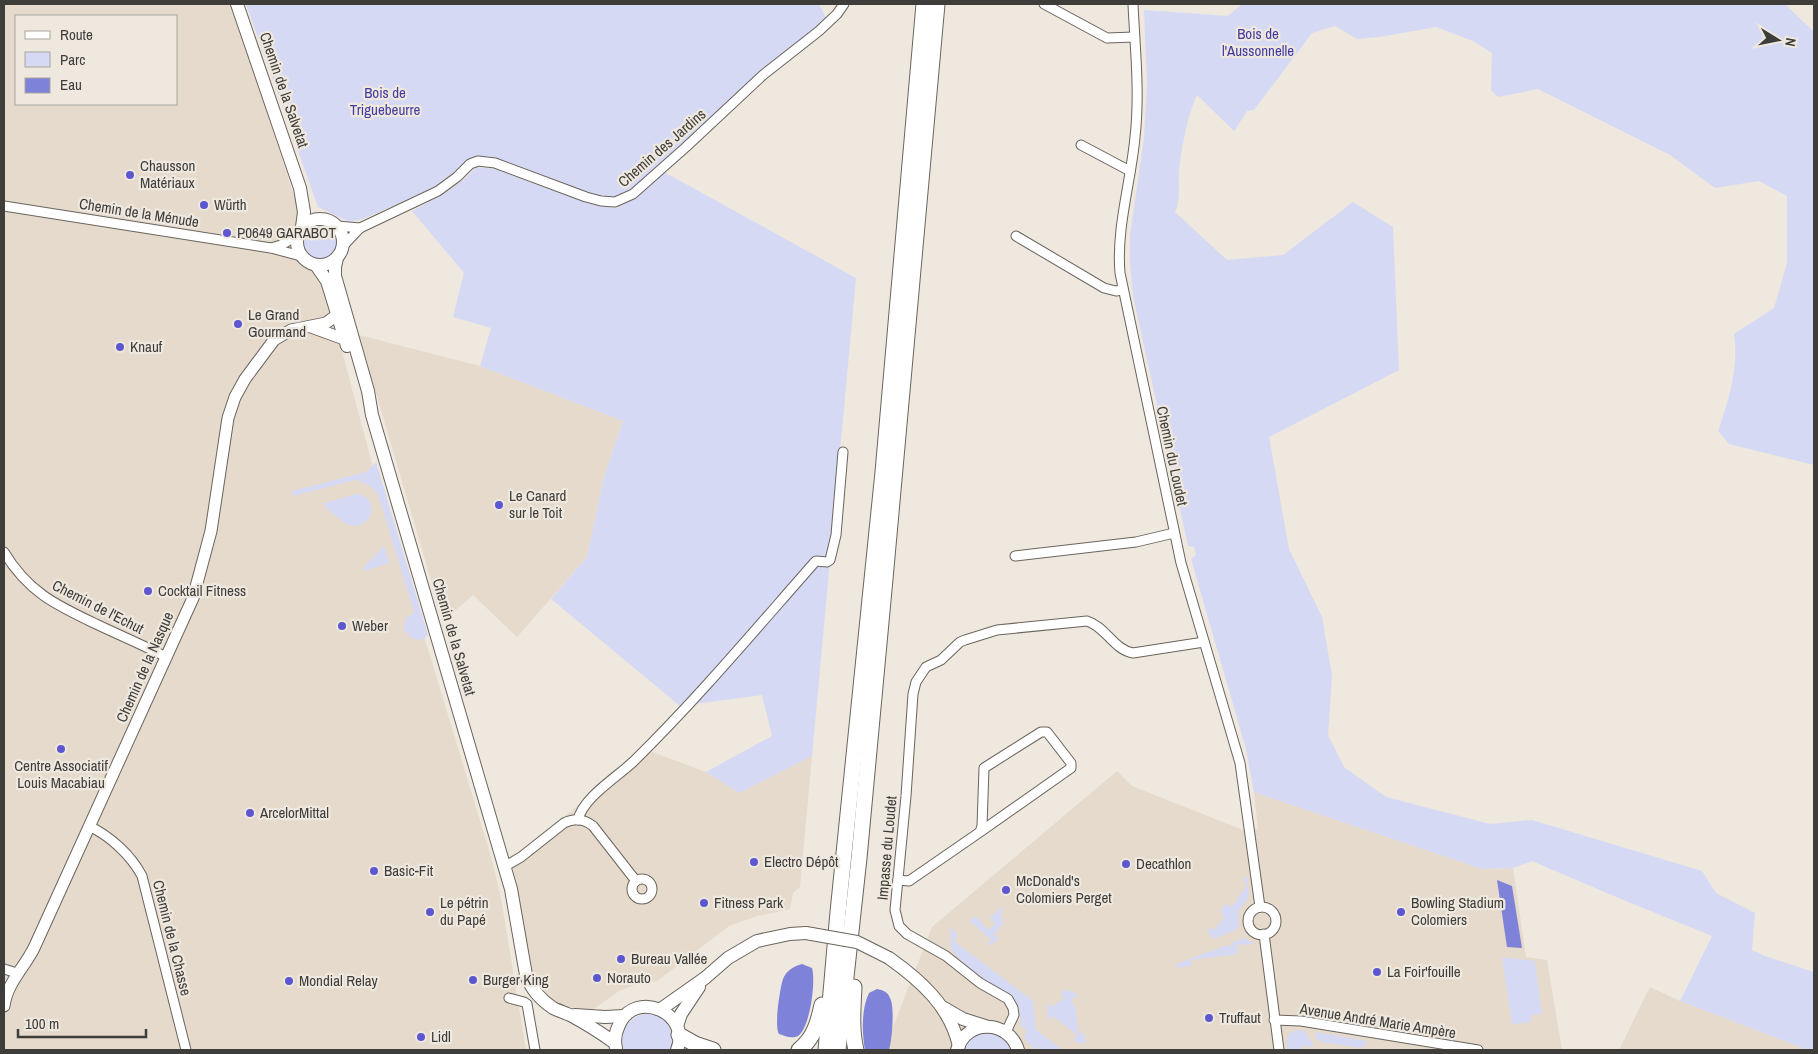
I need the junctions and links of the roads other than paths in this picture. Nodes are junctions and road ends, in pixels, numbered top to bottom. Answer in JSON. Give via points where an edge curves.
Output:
{"nodes":[{"id":1,"x":237,"y":4,"type":"edge"},
{"id":2,"x":844,"y":4,"type":"edge"},
{"id":3,"x":924,"y":4,"type":"edge"},
{"id":4,"x":937,"y":4,"type":"edge"},
{"id":5,"x":1044,"y":4,"type":"edge"},
{"id":6,"x":1133,"y":4,"type":"edge"},
{"id":7,"x":1134,"y":37,"type":"junction"},
{"id":8,"x":1081,"y":145,"type":"dead end"},
{"id":9,"x":1130,"y":172,"type":"junction"},
{"id":10,"x":300,"y":188,"type":"junction"},
{"id":11,"x":4,"y":206,"type":"edge"},
{"id":12,"x":324,"y":219,"type":"junction"},
{"id":13,"x":337,"y":226,"type":"junction"},
{"id":14,"x":360,"y":228,"type":"junction"},
{"id":15,"x":300,"y":231,"type":"junction"},
{"id":16,"x":1016,"y":236,"type":"dead end"},
{"id":17,"x":343,"y":246,"type":"junction"},
{"id":18,"x":271,"y":248,"type":"junction"},
{"id":19,"x":301,"y":256,"type":"junction"},
{"id":20,"x":337,"y":258,"type":"junction"},
{"id":21,"x":316,"y":265,"type":"junction"},
{"id":22,"x":1122,"y":290,"type":"junction"},
{"id":23,"x":336,"y":315,"type":"junction"},
{"id":24,"x":311,"y":327,"type":"junction"},
{"id":25,"x":344,"y":339,"type":"junction"},
{"id":26,"x":372,"y":416,"type":"junction"},
{"id":27,"x":843,"y":452,"type":"dead end"},
{"id":28,"x":1174,"y":533,"type":"junction"},
{"id":29,"x":4,"y":552,"type":"edge"},
{"id":30,"x":1015,"y":556,"type":"dead end"},
{"id":31,"x":1204,"y":642,"type":"junction"},
{"id":32,"x":166,"y":657,"type":"junction"},
{"id":33,"x":578,"y":820,"type":"junction"},
{"id":34,"x":89,"y":826,"type":"junction"},
{"id":35,"x":980,"y":832,"type":"junction"},
{"id":36,"x":859,"y":858,"type":"junction"},
{"id":37,"x":504,"y":867,"type":"junction"},
{"id":38,"x":898,"y":880,"type":"junction"},
{"id":39,"x":636,"y":882,"type":"dead end"},
{"id":40,"x":1260,"y":907,"type":"junction"},
{"id":41,"x":838,"y":912,"type":"junction"},
{"id":42,"x":1264,"y":934,"type":"junction"},
{"id":43,"x":4,"y":969,"type":"edge"},
{"id":44,"x":18,"y":972,"type":"junction"},
{"id":45,"x":705,"y":978,"type":"junction"},
{"id":46,"x":509,"y":998,"type":"dead end"},
{"id":47,"x":4,"y":1000,"type":"edge"},
{"id":48,"x":942,"y":1008,"type":"junction"},
{"id":49,"x":661,"y":1009,"type":"junction"},
{"id":50,"x":570,"y":1015,"type":"junction"},
{"id":51,"x":624,"y":1016,"type":"junction"},
{"id":52,"x":1274,"y":1020,"type":"junction"},
{"id":53,"x":985,"y":1026,"type":"junction"},
{"id":54,"x":678,"y":1030,"type":"junction"},
{"id":55,"x":1006,"y":1032,"type":"junction"},
{"id":56,"x":617,"y":1048,"type":"edge"},
{"id":57,"x":958,"y":1048,"type":"edge"},
{"id":58,"x":1018,"y":1048,"type":"edge"},
{"id":59,"x":186,"y":1050,"type":"edge"},
{"id":60,"x":534,"y":1050,"type":"edge"},
{"id":61,"x":677,"y":1050,"type":"edge"},
{"id":62,"x":713,"y":1050,"type":"edge"},
{"id":63,"x":799,"y":1050,"type":"edge"},
{"id":64,"x":826,"y":1050,"type":"edge"},
{"id":65,"x":838,"y":1050,"type":"edge"},
{"id":66,"x":856,"y":1050,"type":"edge"},
{"id":67,"x":1279,"y":1050,"type":"edge"},
{"id":68,"x":1478,"y":1050,"type":"edge"}],
"edges":[{"from":1,"to":10,"type":"main road","name":"Chemin de la Salvetat"},
{"from":2,"to":14,"type":"street","name":"Chemin des Jardins","via":[[819,31],[763,75],[624,199],[610,202],[592,199],[495,163],[478,161],[438,191]]},
{"from":3,"to":41,"type":"highway","via":[[883,472]]},
{"from":4,"to":36,"type":"highway"},
{"from":5,"to":7,"type":"street","via":[[1107,38]]},
{"from":6,"to":7,"type":"street","name":"Chemin du Loudet"},
{"from":7,"to":9,"type":"street","name":"Chemin du Loudet","via":[[1137,117]]},
{"from":8,"to":9,"type":"street"},
{"from":9,"to":22,"type":"street","name":"Chemin du Loudet","via":[[1119,260]]},
{"from":10,"to":12,"type":"main road","name":"Chemin de la Salvetat"},
{"from":10,"to":15,"type":"main road","name":"Chemin de la Salvetat","via":[[304,212]]},
{"from":11,"to":18,"type":"street","name":"Chemin de la Ménude"},
{"from":12,"to":13,"type":"main road"},
{"from":12,"to":15,"type":"main road","via":[[310,221]]},
{"from":13,"to":14,"type":"street"},
{"from":13,"to":17,"type":"main road"},
{"from":14,"to":17,"type":"street","name":"Chemin des Jardins"},
{"from":15,"to":18,"type":"street"},
{"from":15,"to":19,"type":"main road","via":[[297,247]]},
{"from":16,"to":22,"type":"street","via":[[1104,288]]},
{"from":17,"to":20,"type":"main road"},
{"from":18,"to":19,"type":"street","name":"Chemin de la Ménude"},
{"from":19,"to":21,"type":"main road"},
{"from":20,"to":21,"type":"main road","via":[[325,265]]},
{"from":20,"to":26,"type":"main road","name":"Chemin de la Salvetat","via":[[335,276],[368,391]]},
{"from":21,"to":23,"type":"main road","name":"Chemin de la Salvetat","via":[[327,281]]},
{"from":22,"to":28,"type":"street","name":"Chemin du Loudet"},
{"from":23,"to":24,"type":"street","name":"Chemin de la Nasque","via":[[326,323]]},
{"from":23,"to":25,"type":"main road","name":"Chemin de la Salvetat"},
{"from":24,"to":25,"type":"street"},
{"from":24,"to":32,"type":"street","name":"Chemin de la Nasque","via":[[291,330],[274,340],[235,397],[228,418],[207,550],[192,598]]},
{"from":25,"to":26,"type":"main road","name":"Chemin de la Salvetat","via":[[365,405]]},
{"from":26,"to":37,"type":"main road","name":"Chemin de la Salvetat"},
{"from":27,"to":33,"type":"street","via":[[836,536],[830,560],[816,560],[693,701],[601,790]]},
{"from":28,"to":30,"type":"street","via":[[1136,542]]},
{"from":28,"to":31,"type":"street","name":"Chemin du Loudet"},
{"from":29,"to":32,"type":"street","name":"Chemin de l'Echut","via":[[29,585],[58,606]]},
{"from":31,"to":38,"type":"street","name":"Impasse du Loudet","via":[[1130,652],[1122,649],[1094,623],[1082,621],[991,631],[960,642],[947,655],[926,667],[916,682],[913,694]]},
{"from":31,"to":40,"type":"street","name":"Chemin du Loudet","via":[[1240,763]]},
{"from":32,"to":34,"type":"street","name":"Chemin de la Nasque"},
{"from":33,"to":37,"type":"street","via":[[564,823]]},
{"from":33,"to":39,"type":"street","via":[[593,826]]},
{"from":34,"to":44,"type":"street","name":"Chemin de la Nasque","via":[[34,948]]},
{"from":34,"to":59,"type":"street","name":"Chemin de la Chasse","via":[[118,846],[142,876]]},
{"from":35,"to":35,"type":"street","via":[[984,768],[1041,732],[1047,732],[1071,763],[1071,768]]},
{"from":35,"to":38,"type":"street","via":[[909,882]]},
{"from":36,"to":65,"type":"highway"},
{"from":36,"to":66,"type":"highway","via":[[853,1019]]},
{"from":37,"to":50,"type":"main road","name":"Chemin de la Salvetat","via":[[528,982],[542,1000]]},
{"from":38,"to":55,"type":"street","name":"Impasse du Loudet","via":[[895,910],[899,926],[919,942],[946,956],[986,988],[1008,998],[1014,1008],[1014,1016]]},
{"from":40,"to":42,"type":"street","via":[[1272,911],[1275,918],[1273,929]]},
{"from":40,"to":42,"type":"street","via":[[1250,913],[1248,921],[1253,931]]},
{"from":41,"to":63,"type":"highway","via":[[817,1026]]},
{"from":41,"to":64,"type":"highway"},
{"from":42,"to":52,"type":"street"},
{"from":43,"to":44,"type":"street"},
{"from":44,"to":47,"type":"street","name":"Chemin de la Nasque"},
{"from":45,"to":48,"type":"main road","bridge":true,"via":[[728,958],[757,942],[790,934],[825,935],[857,942],[888,958],[931,993]]},
{"from":45,"to":49,"type":"main road"},
{"from":45,"to":54,"type":"main road","via":[[683,1010]]},
{"from":46,"to":60,"type":"street","via":[[527,1004]]},
{"from":48,"to":53,"type":"main road"},
{"from":48,"to":57,"type":"main road","via":[[952,1023]]},
{"from":49,"to":51,"type":"main road","via":[[639,1007]]},
{"from":49,"to":54,"type":"main road","via":[[669,1014]]},
{"from":50,"to":51,"type":"main road","name":"Chemin de la Salvetat"},
{"from":50,"to":56,"type":"main road","name":"Chemin de la Salvetat","via":[[600,1032]]},
{"from":51,"to":56,"type":"main road","via":[[616,1031]]},
{"from":52,"to":67,"type":"street"},
{"from":52,"to":68,"type":"street","name":"Avenue André Marie Ampère","via":[[1300,1021]]},
{"from":53,"to":55,"type":"main road"},
{"from":53,"to":57,"type":"main road","via":[[969,1032]]},
{"from":54,"to":61,"type":"main road"},
{"from":54,"to":62,"type":"highway","via":[[695,1044]]},
{"from":55,"to":58,"type":"main road"}]}
